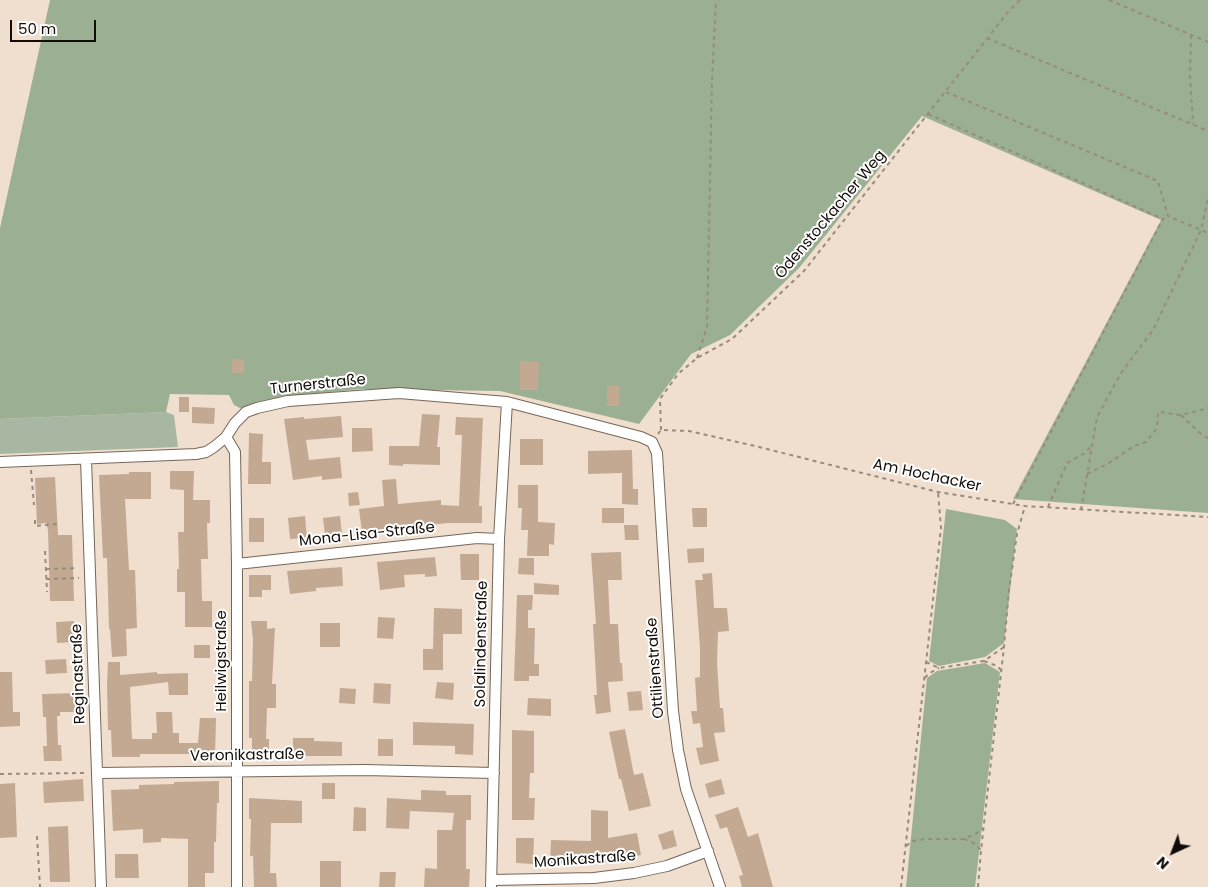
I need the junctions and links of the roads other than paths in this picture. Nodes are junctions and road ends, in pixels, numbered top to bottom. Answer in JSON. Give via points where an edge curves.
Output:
{"nodes":[{"id":1,"x":507,"y":402,"type":"junction"},
{"id":2,"x":226,"y":437,"type":"junction"},
{"id":3,"x":652,"y":442,"type":"joint"},
{"id":4,"x":86,"y":459,"type":"junction"},
{"id":5,"x":0,"y":462,"type":"edge"},
{"id":6,"x":499,"y":539,"type":"junction"},
{"id":7,"x":238,"y":564,"type":"junction"},
{"id":8,"x":237,"y":771,"type":"junction"},
{"id":9,"x":98,"y":773,"type":"junction"},
{"id":10,"x":494,"y":773,"type":"junction"},
{"id":11,"x":708,"y":851,"type":"junction"},
{"id":12,"x":492,"y":883,"type":"edge"},
{"id":13,"x":101,"y":887,"type":"edge"},
{"id":14,"x":237,"y":887,"type":"edge"},
{"id":15,"x":720,"y":887,"type":"edge"}],
"edges":[{"from":1,"to":2,"type":"street","name":"Turnerstraße","via":[[399,393],[288,401],[246,412]]},
{"from":1,"to":3,"type":"street","name":"Turnerstraße"},
{"from":1,"to":6,"type":"street","name":"Solalindenstraße"},
{"from":2,"to":4,"type":"street","name":"Turnerstraße","via":[[214,447],[196,454]]},
{"from":2,"to":7,"type":"street","name":"Heilwigstraße","via":[[235,452]]},
{"from":3,"to":11,"type":"street","name":"Ottilienstraße","via":[[657,453],[678,750],[686,789]]},
{"from":4,"to":5,"type":"street","name":"Turnerstraße"},
{"from":4,"to":9,"type":"street","name":"Reginastraße"},
{"from":6,"to":7,"type":"street","name":"Mona-Lisa-Straße","via":[[468,539]]},
{"from":6,"to":10,"type":"street","name":"Solalindenstraße"},
{"from":7,"to":8,"type":"street","name":"Heilwigstraße"},
{"from":8,"to":9,"type":"street","name":"Veronikastraße"},
{"from":8,"to":10,"type":"street","name":"Veronikastraße"},
{"from":8,"to":14,"type":"street","name":"Heilwigstraße"},
{"from":9,"to":13,"type":"street","name":"Reginastraße"},
{"from":10,"to":12,"type":"street","name":"Solalindenstraße"},
{"from":11,"to":12,"type":"street","name":"Monikastraße","via":[[667,866],[634,873]]},
{"from":11,"to":15,"type":"street","name":"Ottilienstraße"}]}
